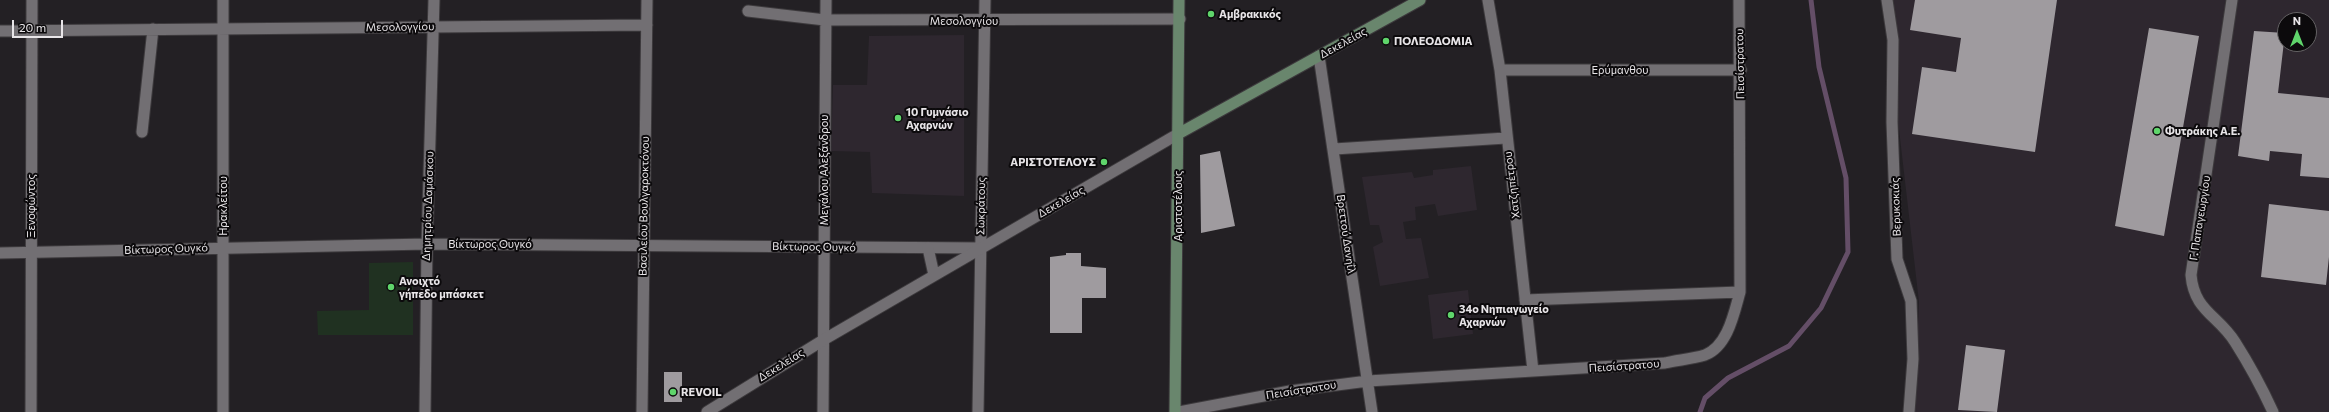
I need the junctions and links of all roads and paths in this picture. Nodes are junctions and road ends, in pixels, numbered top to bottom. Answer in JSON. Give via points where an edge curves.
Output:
{"nodes":[{"id":1,"x":32,"y":0,"type":"edge"},
{"id":2,"x":223,"y":0,"type":"edge"},
{"id":3,"x":434,"y":0,"type":"edge"},
{"id":4,"x":647,"y":0,"type":"edge"},
{"id":5,"x":826,"y":0,"type":"edge"},
{"id":6,"x":985,"y":0,"type":"edge"},
{"id":7,"x":1179,"y":0,"type":"edge"},
{"id":8,"x":1420,"y":0,"type":"edge"},
{"id":9,"x":1488,"y":0,"type":"edge"},
{"id":10,"x":1739,"y":0,"type":"edge"},
{"id":11,"x":1888,"y":0,"type":"edge"},
{"id":12,"x":2232,"y":0,"type":"edge"},
{"id":13,"x":748,"y":11,"type":"dead end"},
{"id":14,"x":1180,"y":19,"type":"junction"},
{"id":15,"x":826,"y":20,"type":"junction"},
{"id":16,"x":985,"y":21,"type":"junction"},
{"id":17,"x":647,"y":25,"type":"junction"},
{"id":18,"x":434,"y":26,"type":"junction"},
{"id":19,"x":153,"y":29,"type":"junction"},
{"id":20,"x":222,"y":30,"type":"junction"},
{"id":21,"x":0,"y":31,"type":"edge"},
{"id":22,"x":31,"y":31,"type":"junction"},
{"id":23,"x":1319,"y":56,"type":"junction"},
{"id":24,"x":1500,"y":70,"type":"junction"},
{"id":25,"x":1741,"y":70,"type":"junction"},
{"id":26,"x":142,"y":132,"type":"dead end"},
{"id":27,"x":1178,"y":134,"type":"junction"},
{"id":28,"x":1506,"y":138,"type":"junction"},
{"id":29,"x":1334,"y":148,"type":"junction"},
{"id":30,"x":426,"y":244,"type":"junction"},
{"id":31,"x":644,"y":246,"type":"junction"},
{"id":32,"x":224,"y":247,"type":"junction"},
{"id":33,"x":824,"y":247,"type":"junction"},
{"id":34,"x":928,"y":248,"type":"junction"},
{"id":35,"x":981,"y":248,"type":"junction"},
{"id":36,"x":0,"y":253,"type":"edge"},
{"id":37,"x":31,"y":253,"type":"junction"},
{"id":38,"x":934,"y":275,"type":"junction"},
{"id":39,"x":1740,"y":292,"type":"junction"},
{"id":40,"x":1525,"y":300,"type":"junction"},
{"id":41,"x":825,"y":339,"type":"junction"},
{"id":42,"x":1533,"y":371,"type":"junction"},
{"id":43,"x":1368,"y":380,"type":"junction"},
{"id":44,"x":31,"y":412,"type":"edge"},
{"id":45,"x":223,"y":412,"type":"edge"},
{"id":46,"x":425,"y":412,"type":"edge"},
{"id":47,"x":642,"y":412,"type":"edge"},
{"id":48,"x":707,"y":412,"type":"edge"},
{"id":49,"x":823,"y":412,"type":"edge"},
{"id":50,"x":978,"y":412,"type":"edge"},
{"id":51,"x":1175,"y":412,"type":"edge"},
{"id":52,"x":1179,"y":412,"type":"edge"},
{"id":53,"x":1372,"y":412,"type":"edge"},
{"id":54,"x":1909,"y":412,"type":"edge"},
{"id":55,"x":2273,"y":412,"type":"edge"}],
"edges":[{"from":1,"to":22,"type":"street","name":"Ξενοφώντος"},
{"from":2,"to":20,"type":"street","name":"Ηρακλείτου"},
{"from":3,"to":18,"type":"street","name":"Δημητρίου Δαμάσκου"},
{"from":4,"to":17,"type":"street","name":"Βασιλείου Βουλγαροκτόνου"},
{"from":5,"to":15,"type":"street","name":"Μεγάλου Αλεξάνδρου"},
{"from":6,"to":16,"type":"street","name":"Σωκράτους"},
{"from":7,"to":14,"type":"main road","name":"Αριστοτέλους"},
{"from":8,"to":23,"type":"main road","name":"Δεκελείας"},
{"from":9,"to":24,"type":"street","name":"Χατζηπέτρου"},
{"from":10,"to":25,"type":"street","name":"Πεισίστρατου"},
{"from":11,"to":54,"type":"street","name":"Βερυκοκιάς","via":[[1893,40],[1892,122],[1897,259],[1910,301],[1913,359]]},
{"from":12,"to":55,"type":"street","name":"Γ. Παπαγεωργίου","via":[[2191,275],[2192,288],[2198,303],[2234,340]]},
{"from":13,"to":15,"type":"street","name":"Μεσολογγίου"},
{"from":14,"to":16,"type":"street","name":"Μεσολογγίου"},
{"from":14,"to":27,"type":"main road","name":"Αριστοτέλους"},
{"from":15,"to":16,"type":"street","name":"Μεσολογγίου"},
{"from":15,"to":33,"type":"street","name":"Μεγάλου Αλεξάνδρου"},
{"from":16,"to":35,"type":"street","name":"Σωκράτους"},
{"from":17,"to":18,"type":"street","name":"Μεσολογγίου"},
{"from":17,"to":31,"type":"street","name":"Βασιλείου Βουλγαροκτόνου"},
{"from":18,"to":20,"type":"street","name":"Μεσολογγίου"},
{"from":18,"to":30,"type":"street","name":"Δημητρίου Δαμάσκου"},
{"from":19,"to":20,"type":"street","name":"Μεσολογγίου"},
{"from":19,"to":22,"type":"street","name":"Μεσολογγίου"},
{"from":19,"to":26,"type":"street"},
{"from":20,"to":32,"type":"street","name":"Ηρακλείτου"},
{"from":21,"to":22,"type":"street","name":"Μεσολογγίου"},
{"from":22,"to":37,"type":"street","name":"Ξενοφώντος"},
{"from":23,"to":27,"type":"main road","name":"Δεκελείας"},
{"from":23,"to":29,"type":"street","name":"Βρεττού Δανηΐλ"},
{"from":24,"to":25,"type":"street","name":"Ερύμανθου"},
{"from":24,"to":28,"type":"street","name":"Χατζηπέτρου"},
{"from":25,"to":39,"type":"street","name":"Πεισίστρατου"},
{"from":27,"to":35,"type":"street","name":"Δεκελείας"},
{"from":27,"to":51,"type":"main road","name":"Αριστοτέλους"},
{"from":28,"to":29,"type":"street"},
{"from":28,"to":40,"type":"street","name":"Χατζηπέτρου"},
{"from":29,"to":43,"type":"street","name":"Βρεττού Δανηΐλ"},
{"from":30,"to":31,"type":"street","name":"Βίκτωρος Ουγκό"},
{"from":30,"to":32,"type":"street","name":"Βίκτωρος Ουγκό"},
{"from":30,"to":46,"type":"street","name":"Δημητρίου Δαμάσκου"},
{"from":31,"to":33,"type":"street","name":"Βίκτωρος Ουγκό"},
{"from":31,"to":47,"type":"street","name":"Βασιλείου Βουλγαροκτόνου"},
{"from":32,"to":37,"type":"street","name":"Βίκτωρος Ουγκό"},
{"from":32,"to":45,"type":"street","name":"Ηρακλείτου"},
{"from":33,"to":34,"type":"street","name":"Βίκτωρος Ουγκό"},
{"from":33,"to":41,"type":"street","name":"Μεγάλου Αλεξάνδρου"},
{"from":34,"to":35,"type":"street","name":"Βίκτωρος Ουγκό"},
{"from":34,"to":38,"type":"street"},
{"from":35,"to":38,"type":"street","name":"Δεκελείας"},
{"from":35,"to":50,"type":"street","name":"Σωκράτους"},
{"from":36,"to":37,"type":"street","name":"Βίκτωρος Ουγκό"},
{"from":37,"to":44,"type":"street","name":"Ξενοφώντος"},
{"from":38,"to":41,"type":"street","name":"Δεκελείας"},
{"from":39,"to":40,"type":"street"},
{"from":39,"to":42,"type":"street","name":"Πεισίστρατου","via":[[1731,322],[1720,344],[1706,355],[1665,363]]},
{"from":40,"to":42,"type":"street","name":"Χατζηπέτρου"},
{"from":41,"to":48,"type":"street","name":"Δεκελείας"},
{"from":41,"to":49,"type":"street","name":"Μεγάλου Αλεξάνδρου"},
{"from":42,"to":43,"type":"street","name":"Πεισίστρατου"},
{"from":43,"to":52,"type":"street","name":"Πεισίστρατου","via":[[1290,391]]},
{"from":43,"to":53,"type":"street","name":"Βρεττού Δανηΐλ"}]}
